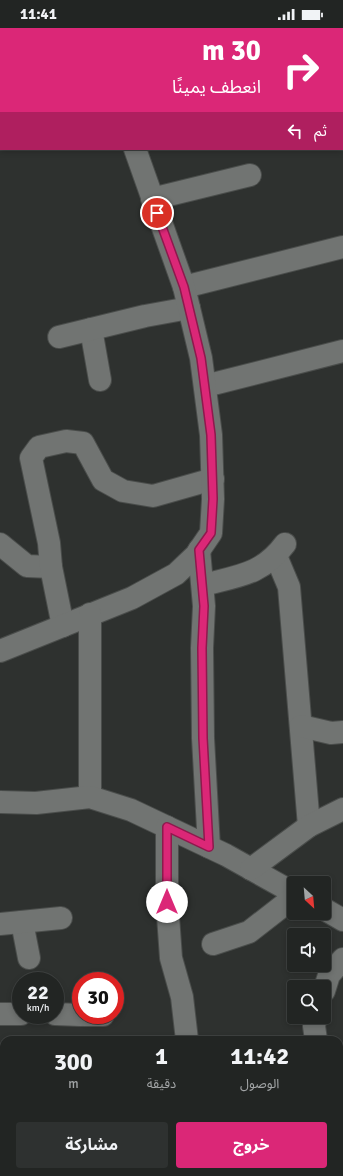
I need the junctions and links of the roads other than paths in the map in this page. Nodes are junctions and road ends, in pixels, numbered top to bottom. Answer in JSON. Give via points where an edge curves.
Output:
{"nodes":[{"id":1,"x":135,"y":150,"type":"edge"},
{"id":2,"x":250,"y":175,"type":"dead end"},
{"id":3,"x":152,"y":199,"type":"junction"},
{"id":4,"x":343,"y":247,"type":"edge"},
{"id":5,"x":184,"y":287,"type":"junction"},
{"id":6,"x":189,"y":308,"type":"junction"},
{"id":7,"x":92,"y":329,"type":"junction"},
{"id":8,"x":59,"y":337,"type":"dead end"},
{"id":9,"x":343,"y":350,"type":"edge"},
{"id":10,"x":100,"y":380,"type":"dead end"},
{"id":11,"x":205,"y":386,"type":"junction"},
{"id":12,"x":212,"y":479,"type":"junction"},
{"id":13,"x":0,"y":544,"type":"edge"},
{"id":14,"x":199,"y":550,"type":"junction"},
{"id":15,"x":51,"y":567,"type":"junction"},
{"id":16,"x":203,"y":585,"type":"junction"},
{"id":17,"x":90,"y":614,"type":"junction"},
{"id":18,"x":63,"y":626,"type":"junction"},
{"id":19,"x":0,"y":651,"type":"edge"},
{"id":20,"x":301,"y":726,"type":"junction"},
{"id":21,"x":343,"y":732,"type":"edge"},
{"id":22,"x":90,"y":798,"type":"junction"},
{"id":23,"x":0,"y":802,"type":"edge"},
{"id":24,"x":343,"y":809,"type":"edge"},
{"id":25,"x":309,"y":826,"type":"junction"},
{"id":26,"x":167,"y":827,"type":"junction"},
{"id":27,"x":209,"y":847,"type":"junction"},
{"id":28,"x":251,"y":869,"type":"junction"},
{"id":29,"x":287,"y":889,"type":"edge"},
{"id":30,"x":287,"y":902,"type":"edge"},
{"id":31,"x":331,"y":913,"type":"edge"},
{"id":32,"x":61,"y":918,"type":"dead end"},
{"id":33,"x":343,"y":920,"type":"edge"},
{"id":34,"x":22,"y":922,"type":"junction"},
{"id":35,"x":0,"y":924,"type":"edge"},
{"id":36,"x":213,"y":944,"type":"dead end"},
{"id":37,"x":28,"y":958,"type":"dead end"},
{"id":38,"x":343,"y":959,"type":"edge"},
{"id":39,"x":327,"y":980,"type":"edge"},
{"id":40,"x":0,"y":1014,"type":"edge"},
{"id":41,"x":12,"y":1014,"type":"edge"},
{"id":42,"x":314,"y":1024,"type":"edge"},
{"id":43,"x":187,"y":1036,"type":"edge"},
{"id":44,"x":315,"y":1036,"type":"edge"}],
"edges":[{"from":1,"to":3,"type":"street"},
{"from":2,"to":3,"type":"street"},
{"from":3,"to":5,"type":"street"},
{"from":4,"to":5,"type":"street"},
{"from":5,"to":6,"type":"street"},
{"from":6,"to":7,"type":"street"},
{"from":6,"to":11,"type":"street"},
{"from":7,"to":8,"type":"street"},
{"from":7,"to":10,"type":"street"},
{"from":9,"to":11,"type":"street"},
{"from":11,"to":12,"type":"street","via":[[211,435]]},
{"from":12,"to":14,"type":"street","via":[[211,533]]},
{"from":12,"to":15,"type":"street","via":[[153,496],[123,491],[103,480],[83,443],[66,441],[39,447],[31,458],[49,543]]},
{"from":13,"to":15,"type":"street","via":[[27,566]]},
{"from":14,"to":16,"type":"street"},
{"from":14,"to":17,"type":"street","via":[[176,574],[132,598]]},
{"from":15,"to":18,"type":"street"},
{"from":16,"to":20,"type":"street","via":[[257,570],[280,550],[289,587]]},
{"from":16,"to":27,"type":"street","via":[[203,738]]},
{"from":17,"to":18,"type":"street"},
{"from":17,"to":22,"type":"street"},
{"from":18,"to":19,"type":"street"},
{"from":20,"to":21,"type":"street","via":[[331,733]]},
{"from":20,"to":25,"type":"street"},
{"from":22,"to":23,"type":"street","via":[[36,804]]},
{"from":22,"to":26,"type":"street","via":[[131,810]]},
{"from":24,"to":25,"type":"street"},
{"from":25,"to":28,"type":"street"},
{"from":26,"to":27,"type":"street"},
{"from":26,"to":43,"type":"street","via":[[167,902],[171,958],[182,997]]},
{"from":27,"to":28,"type":"street"},
{"from":28,"to":29,"type":"street"},
{"from":30,"to":36,"type":"street","via":[[249,932]]},
{"from":31,"to":33,"type":"street"},
{"from":32,"to":34,"type":"street"},
{"from":34,"to":35,"type":"street"},
{"from":34,"to":37,"type":"street"},
{"from":38,"to":39,"type":"street"},
{"from":40,"to":41,"type":"street"},
{"from":42,"to":44,"type":"street"}]}
